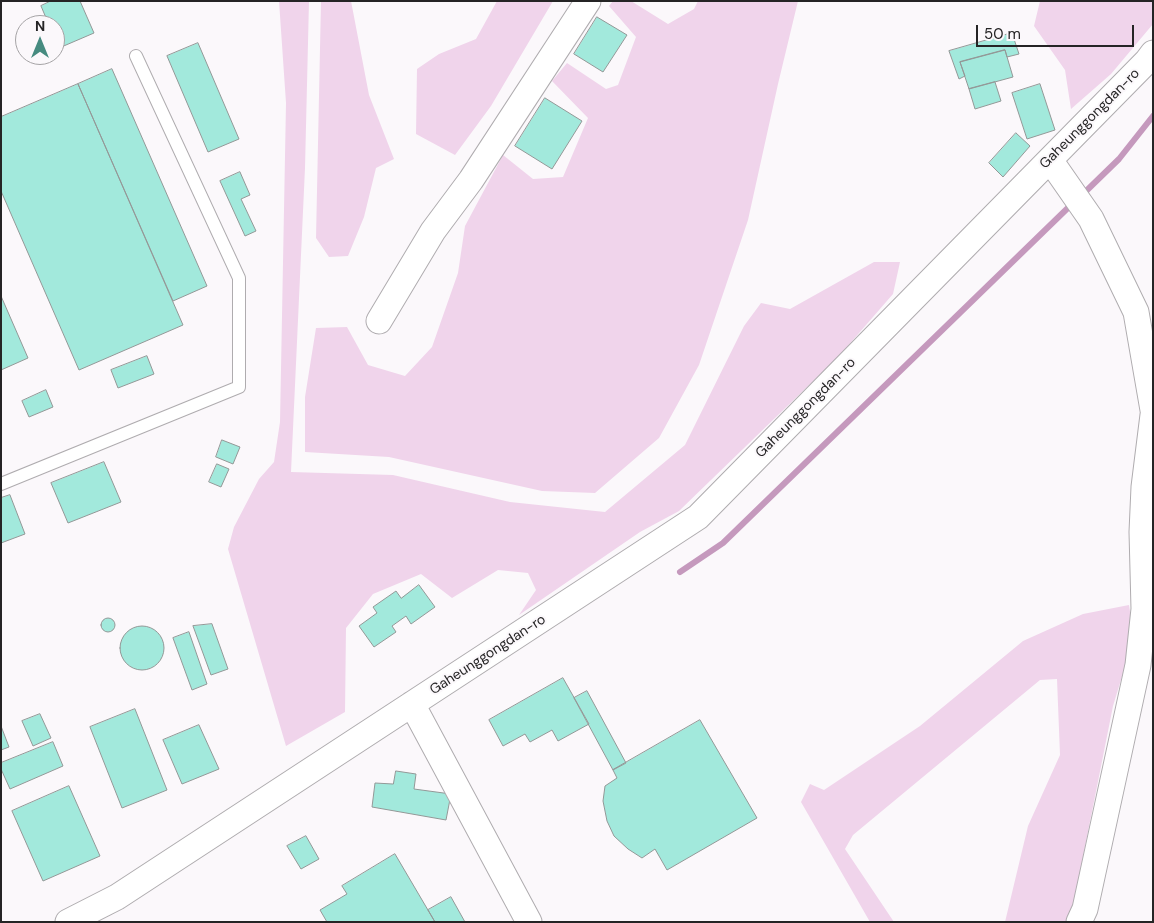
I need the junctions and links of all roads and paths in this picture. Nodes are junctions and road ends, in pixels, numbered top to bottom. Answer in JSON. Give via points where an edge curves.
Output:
{"nodes":[{"id":1,"x":588,"y":1,"type":"edge"},
{"id":2,"x":1153,"y":54,"type":"edge"},
{"id":3,"x":136,"y":56,"type":"dead end"},
{"id":4,"x":1050,"y":160,"type":"junction"},
{"id":5,"x":379,"y":321,"type":"dead end"},
{"id":6,"x":1153,"y":410,"type":"edge"},
{"id":7,"x":1153,"y":416,"type":"edge"},
{"id":8,"x":1,"y":484,"type":"edge"},
{"id":9,"x":412,"y":704,"type":"junction"},
{"id":10,"x":68,"y":922,"type":"edge"},
{"id":11,"x":529,"y":922,"type":"edge"},
{"id":12,"x":1079,"y":922,"type":"edge"}],
"edges":[{"from":1,"to":5,"type":"street","via":[[471,180],[433,231]]},
{"from":2,"to":4,"type":"street","name":"Gaheunggongdan-ro"},
{"from":3,"to":8,"type":"lane","via":[[239,278],[239,387]]},
{"from":4,"to":6,"type":"street","via":[[1091,219],[1136,312]]},
{"from":4,"to":9,"type":"street","name":"Gaheunggongdan-ro","via":[[698,517]]},
{"from":7,"to":12,"type":"street","via":[[1144,487],[1144,609],[1138,665],[1085,909]]},
{"from":9,"to":10,"type":"street","name":"Gaheunggongdan-ro","via":[[117,896]]},
{"from":9,"to":11,"type":"street"}]}
